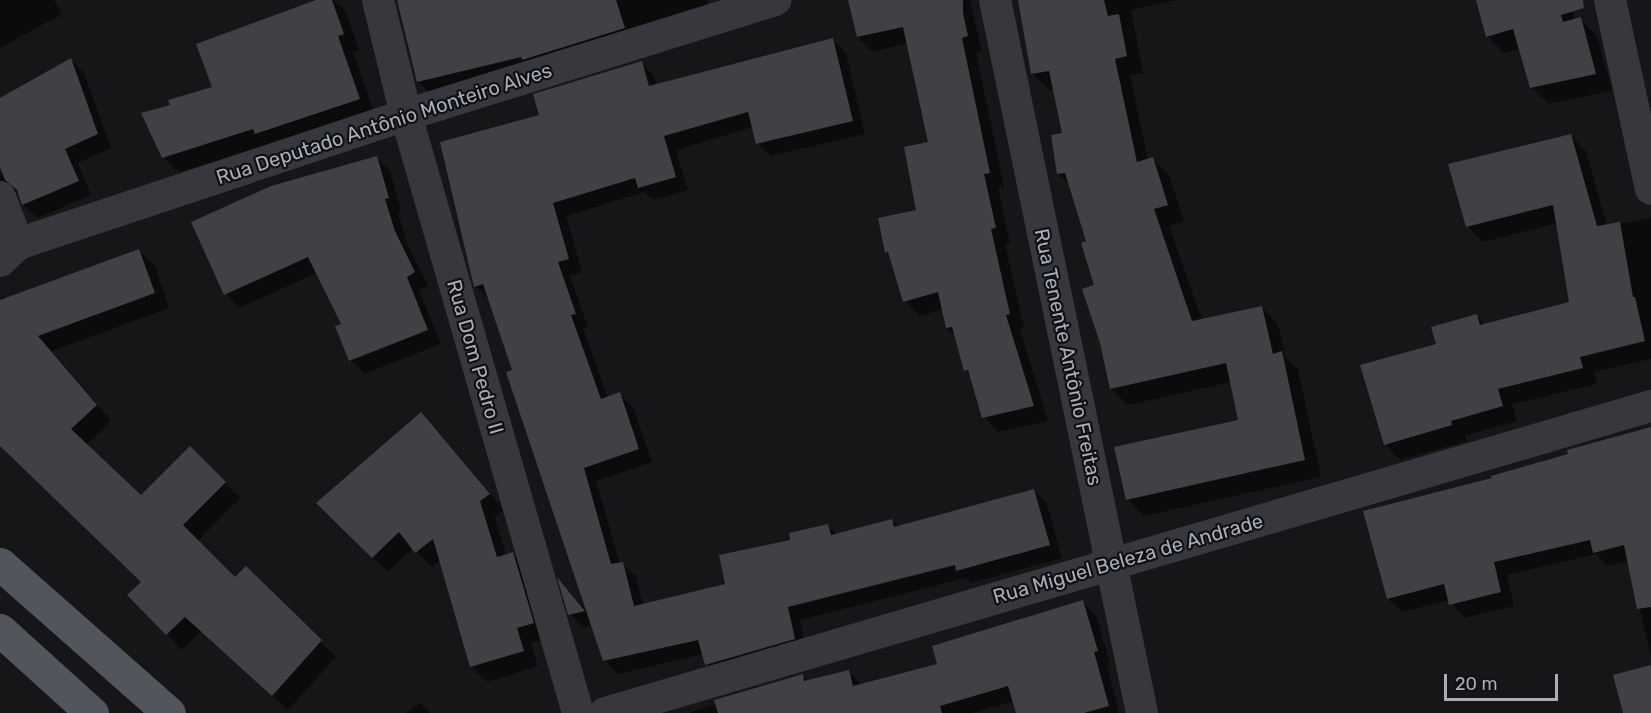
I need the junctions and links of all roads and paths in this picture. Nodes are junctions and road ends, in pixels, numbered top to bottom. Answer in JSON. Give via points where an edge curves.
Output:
{"nodes":[{"id":1,"x":378,"y":0,"type":"edge"},
{"id":2,"x":776,"y":0,"type":"edge"},
{"id":3,"x":995,"y":0,"type":"edge"},
{"id":4,"x":1610,"y":0,"type":"edge"},
{"id":5,"x":406,"y":115,"type":"junction"},
{"id":6,"x":1651,"y":189,"type":"edge"},
{"id":7,"x":0,"y":197,"type":"edge"},
{"id":8,"x":9,"y":253,"type":"edge"},
{"id":9,"x":1651,"y":406,"type":"edge"},
{"id":10,"x":0,"y":564,"type":"edge"},
{"id":11,"x":1111,"y":564,"type":"junction"},
{"id":12,"x":0,"y":630,"type":"edge"},
{"id":13,"x":92,"y":713,"type":"edge"},
{"id":14,"x":169,"y":713,"type":"edge"},
{"id":15,"x":578,"y":713,"type":"edge"},
{"id":16,"x":604,"y":713,"type":"edge"},
{"id":17,"x":1142,"y":713,"type":"edge"}],
"edges":[{"from":1,"to":5,"type":"street","name":"Rua Dom Pedro II"},
{"from":2,"to":5,"type":"street","name":"Rua Deputado Antônio Monteiro Alves"},
{"from":3,"to":11,"type":"street","name":"Rua Tenente Antônio Freitas"},
{"from":4,"to":6,"type":"street"},
{"from":5,"to":8,"type":"street","name":"Rua Deputado Antônio Monteiro Alves"},
{"from":5,"to":15,"type":"street","name":"Rua Dom Pedro II"},
{"from":7,"to":8,"type":"street"},
{"from":9,"to":11,"type":"street","name":"Rua Miguel Beleza de Andrade"},
{"from":10,"to":14,"type":"main road"},
{"from":11,"to":16,"type":"street","name":"Rua Miguel Beleza de Andrade"},
{"from":11,"to":17,"type":"street","name":"Rua Tenente Antônio Freitas"},
{"from":12,"to":13,"type":"main road"}]}
